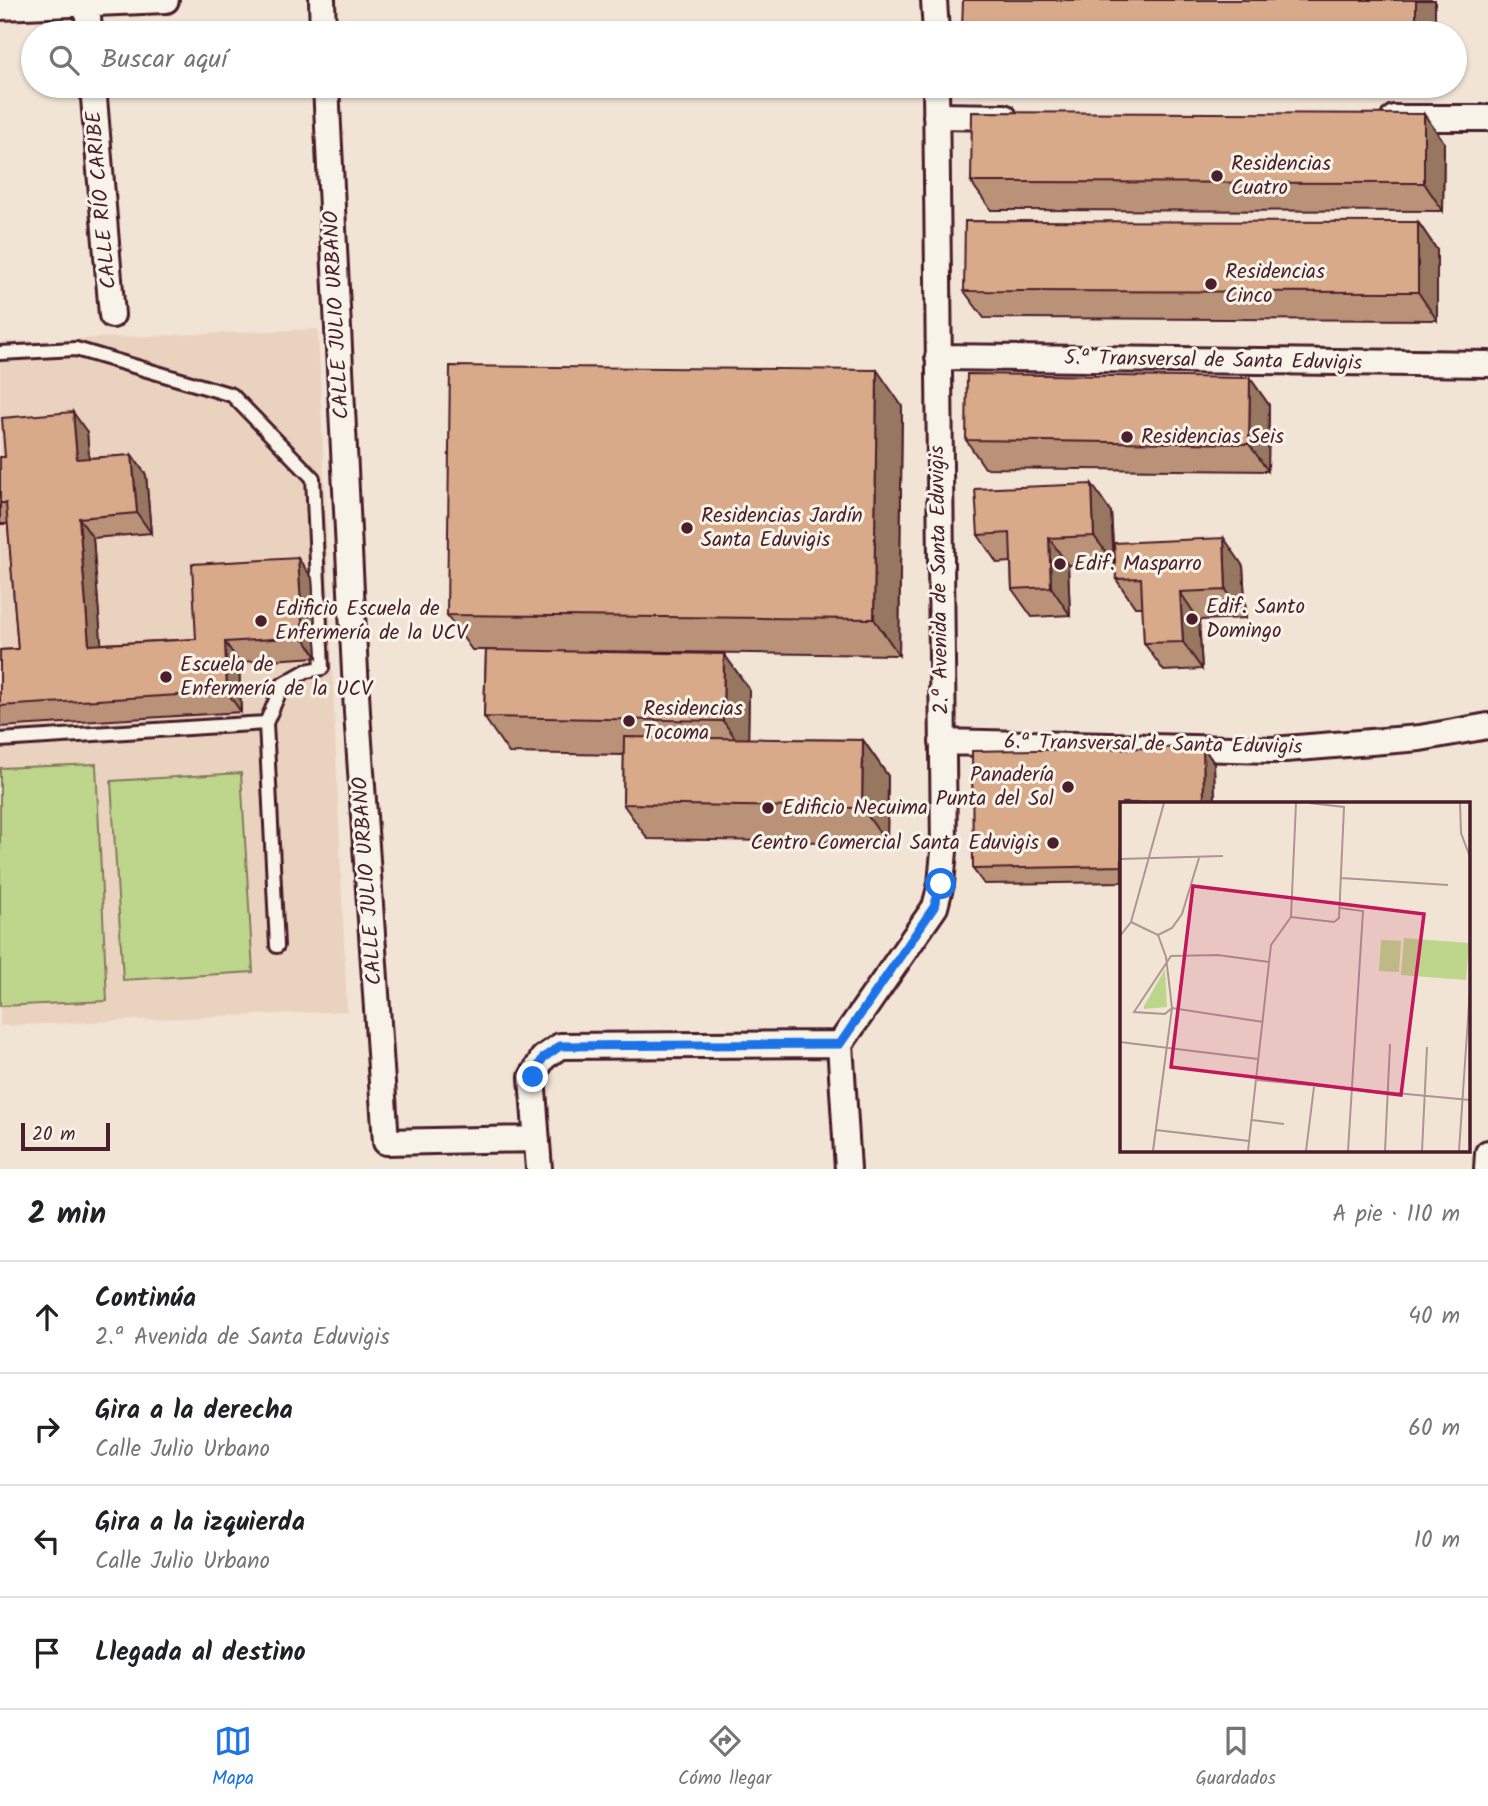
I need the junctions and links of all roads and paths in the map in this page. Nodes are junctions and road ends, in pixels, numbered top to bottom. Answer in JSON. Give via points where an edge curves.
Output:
{"nodes":[{"id":1,"x":166,"y":0,"type":"edge"},
{"id":2,"x":322,"y":0,"type":"edge"},
{"id":3,"x":934,"y":0,"type":"edge"},
{"id":4,"x":87,"y":1,"type":"edge"},
{"id":5,"x":0,"y":7,"type":"edge"},
{"id":6,"x":88,"y":21,"type":"edge"},
{"id":7,"x":323,"y":21,"type":"edge"},
{"id":8,"x":935,"y":21,"type":"edge"},
{"id":9,"x":94,"y":98,"type":"edge"},
{"id":10,"x":327,"y":98,"type":"edge"},
{"id":11,"x":936,"y":98,"type":"edge"},
{"id":12,"x":936,"y":116,"type":"junction"},
{"id":13,"x":1033,"y":117,"type":"edge"},
{"id":14,"x":1364,"y":117,"type":"edge"},
{"id":15,"x":1488,"y":118,"type":"edge"},
{"id":16,"x":111,"y":315,"type":"dead end"},
{"id":17,"x":0,"y":353,"type":"edge"},
{"id":18,"x":938,"y":357,"type":"junction"},
{"id":19,"x":1488,"y":364,"type":"edge"},
{"id":20,"x":266,"y":723,"type":"junction"},
{"id":21,"x":1488,"y":726,"type":"edge"},
{"id":22,"x":0,"y":740,"type":"edge"},
{"id":23,"x":942,"y":742,"type":"junction"},
{"id":24,"x":277,"y":946,"type":"dead end"},
{"id":25,"x":840,"y":1044,"type":"junction"},
{"id":26,"x":536,"y":1139,"type":"junction"},
{"id":27,"x":1488,"y":1153,"type":"edge"},
{"id":28,"x":538,"y":1169,"type":"edge"},
{"id":29,"x":848,"y":1169,"type":"edge"},
{"id":30,"x":1487,"y":1169,"type":"edge"}],
"edges":[{"from":1,"to":4,"type":"street"},
{"from":2,"to":7,"type":"street"},
{"from":3,"to":8,"type":"street"},
{"from":4,"to":5,"type":"street"},
{"from":4,"to":6,"type":"street"},
{"from":9,"to":16,"type":"street","name":"CALLE RÍO CARIBE"},
{"from":10,"to":26,"type":"street","name":"CALLE JULIO URBANO","via":[[357,712],[386,1142]]},
{"from":11,"to":12,"type":"street","name":"2.ª Avenida de Santa Eduvigis"},
{"from":12,"to":13,"type":"street"},
{"from":12,"to":18,"type":"street","name":"2.ª Avenida de Santa Eduvigis"},
{"from":14,"to":15,"type":"street"},
{"from":17,"to":20,"type":"lane","via":[[76,349],[232,395],[313,478],[323,668],[306,671],[284,684]]},
{"from":18,"to":19,"type":"street","name":"5.ª Transversal de Santa Eduvigis"},
{"from":18,"to":23,"type":"street","name":"2.ª Avenida de Santa Eduvigis"},
{"from":20,"to":22,"type":"lane"},
{"from":20,"to":24,"type":"lane"},
{"from":21,"to":23,"type":"street","name":"6.ª Transversal de Santa Eduvigis","via":[[1420,738],[1273,750]]},
{"from":23,"to":25,"type":"street","name":"2.ª Avenida de Santa Eduvigis","via":[[944,851],[934,907]]},
{"from":25,"to":26,"type":"street","via":[[560,1046],[543,1058],[533,1077]]},
{"from":25,"to":29,"type":"street"},
{"from":26,"to":28,"type":"street"},
{"from":27,"to":30,"type":"street"}]}
